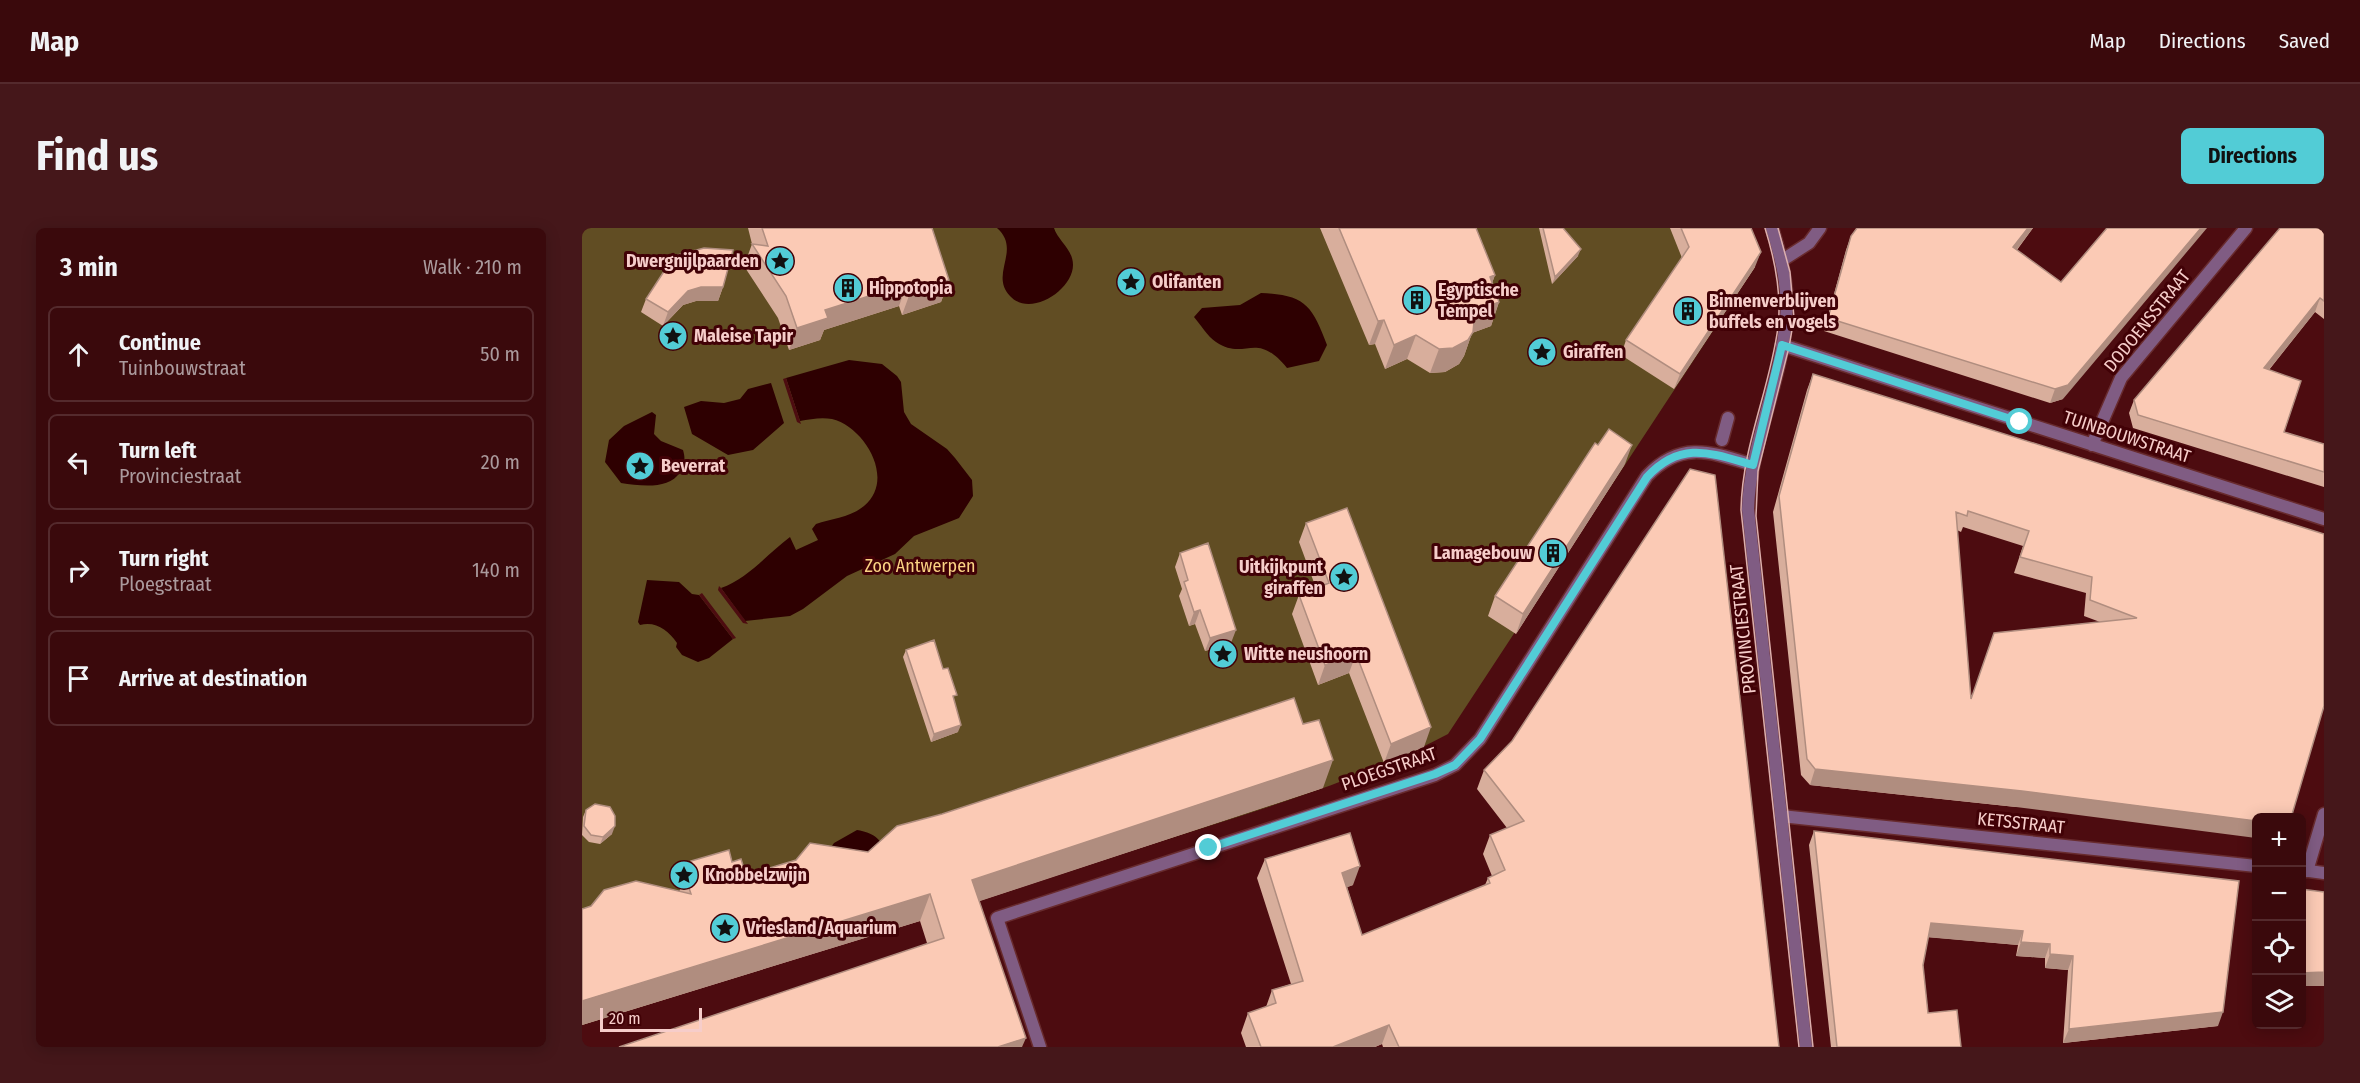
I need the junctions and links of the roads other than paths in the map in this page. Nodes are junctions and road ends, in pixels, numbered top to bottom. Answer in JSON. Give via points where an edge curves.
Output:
{"nodes":[{"id":1,"x":1772,"y":228,"type":"edge"},
{"id":2,"x":1820,"y":228,"type":"edge"},
{"id":3,"x":2246,"y":228,"type":"edge"},
{"id":4,"x":1781,"y":261,"type":"junction"},
{"id":5,"x":1782,"y":345,"type":"junction"},
{"id":6,"x":1728,"y":418,"type":"dead end"},
{"id":7,"x":1722,"y":440,"type":"dead end"},
{"id":8,"x":2092,"y":445,"type":"junction"},
{"id":9,"x":1753,"y":465,"type":"junction"},
{"id":10,"x":2324,"y":519,"type":"edge"},
{"id":11,"x":2324,"y":814,"type":"edge"},
{"id":12,"x":1781,"y":816,"type":"junction"},
{"id":13,"x":2252,"y":866,"type":"edge"},
{"id":14,"x":2305,"y":867,"type":"edge"},
{"id":15,"x":2306,"y":871,"type":"edge"},
{"id":16,"x":2324,"y":873,"type":"edge"},
{"id":17,"x":1040,"y":1047,"type":"edge"},
{"id":18,"x":1806,"y":1047,"type":"edge"}],
"edges":[{"from":1,"to":4,"type":"street","name":"PROVINCIESTRAAT"},
{"from":2,"to":4,"type":"street","via":[[1809,243]]},
{"from":3,"to":8,"type":"street","name":"DODOENSSTRAAT","via":[[2121,378]]},
{"from":4,"to":5,"type":"street","name":"PROVINCIESTRAAT","via":[[1787,303]]},
{"from":5,"to":8,"type":"street","name":"TUINBOUWSTRAAT"},
{"from":5,"to":9,"type":"street","name":"PROVINCIESTRAAT"},
{"from":6,"to":7,"type":"street"},
{"from":8,"to":10,"type":"street","name":"TUINBOUWSTRAAT"},
{"from":9,"to":12,"type":"street","name":"PROVINCIESTRAAT","via":[[1748,509]]},
{"from":9,"to":17,"type":"street","name":"PLOEGSTRAAT","via":[[1701,452],[1678,454],[1656,467],[1480,739],[1455,765],[997,918]]},
{"from":11,"to":14,"type":"street"},
{"from":12,"to":13,"type":"street","name":"KETSSTRAAT"},
{"from":12,"to":18,"type":"street","name":"PROVINCIESTRAAT"},
{"from":15,"to":16,"type":"street"}]}
